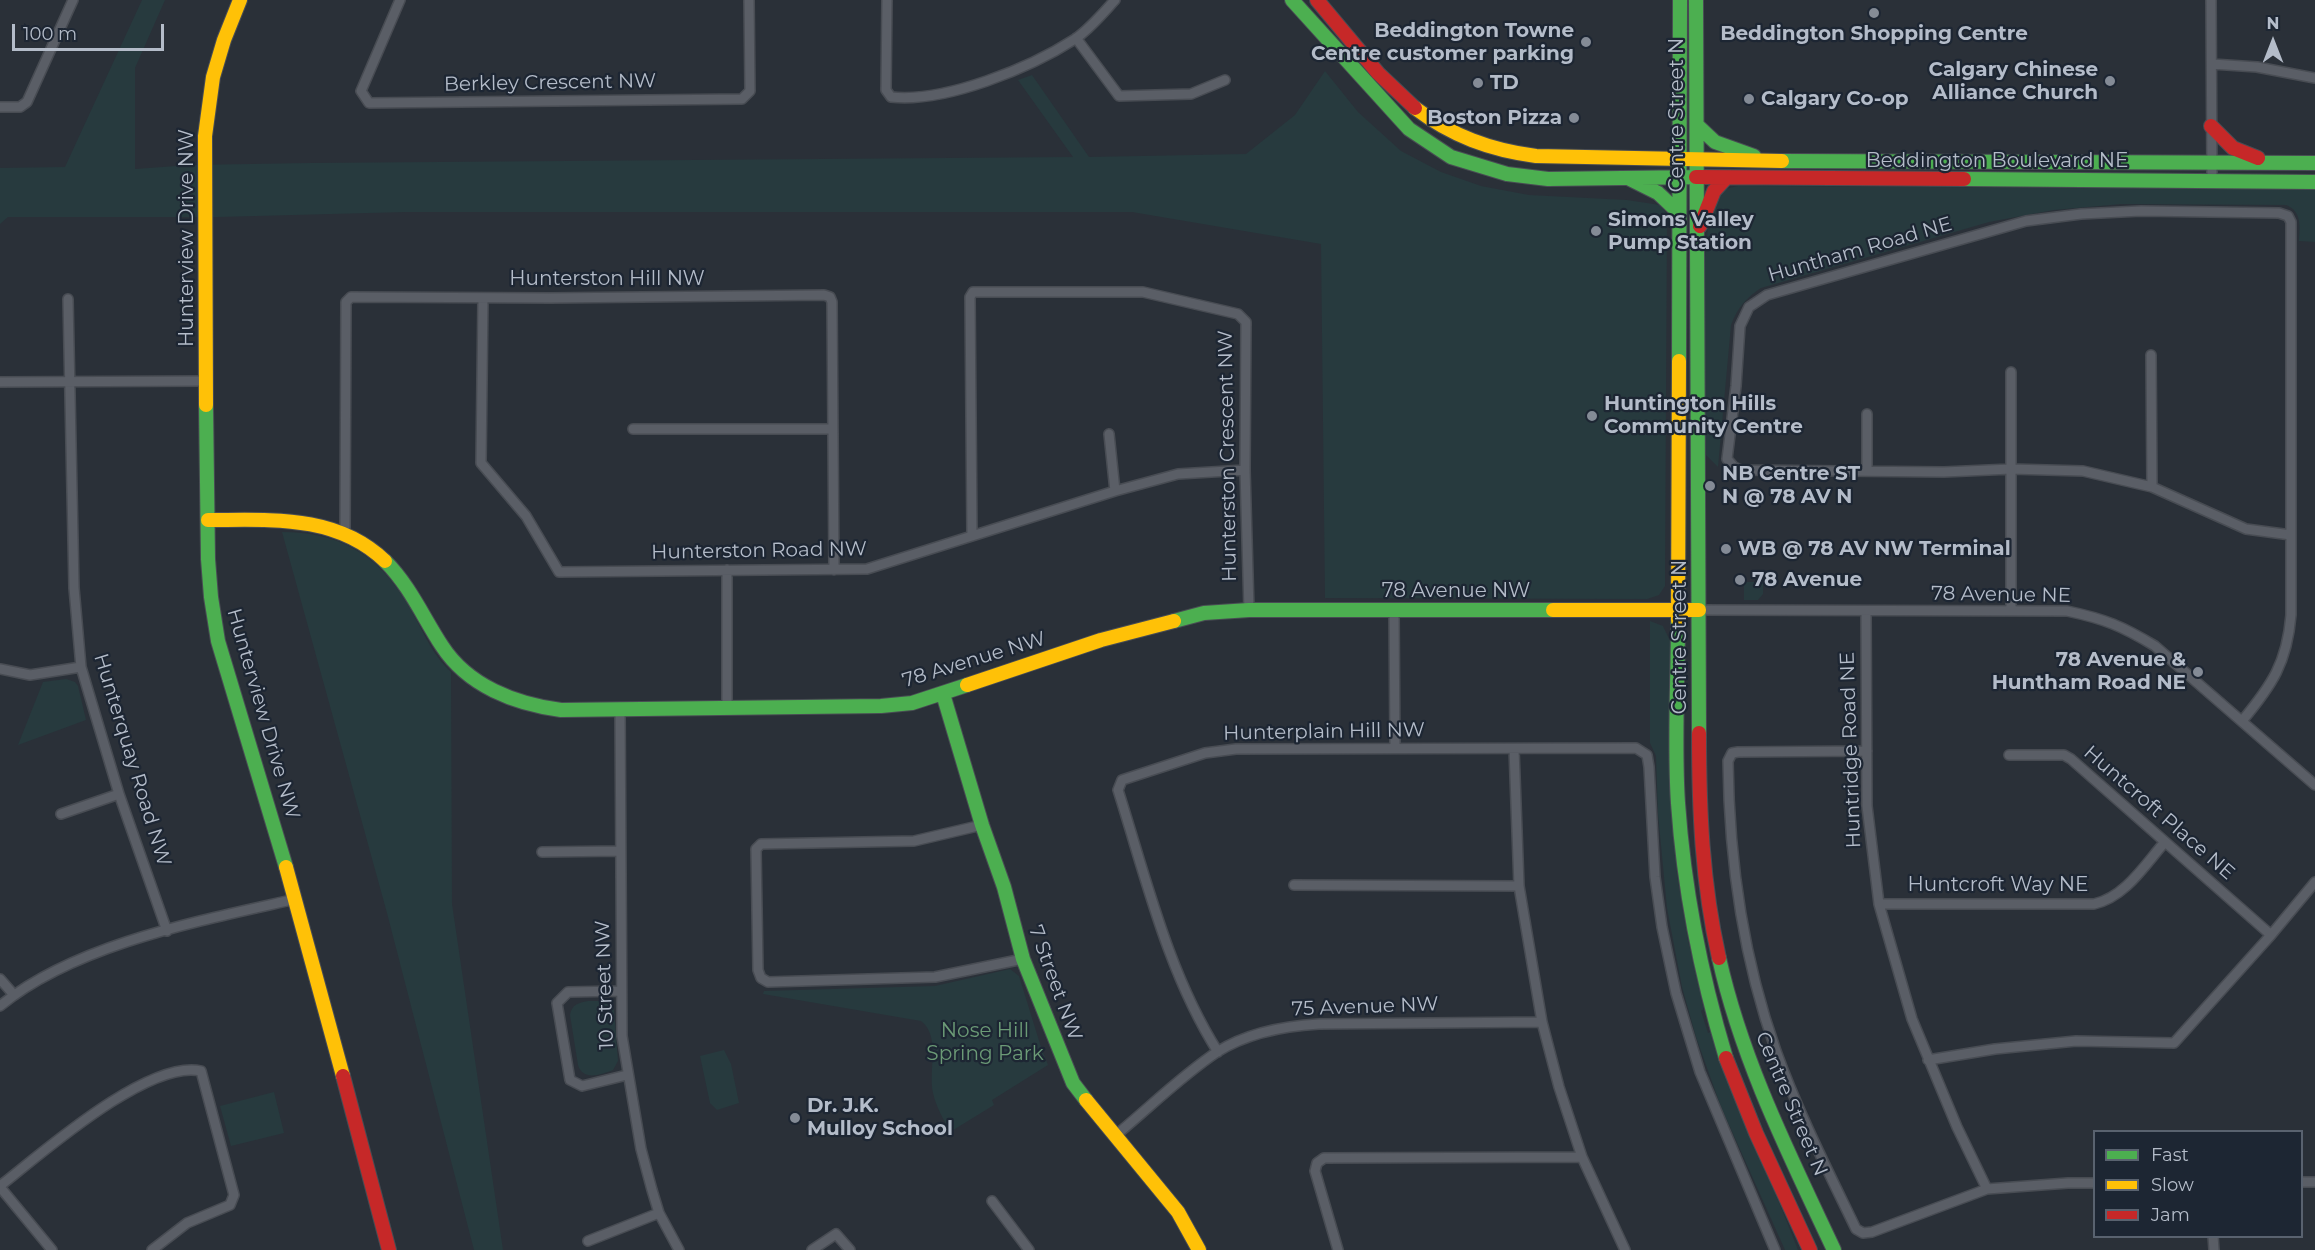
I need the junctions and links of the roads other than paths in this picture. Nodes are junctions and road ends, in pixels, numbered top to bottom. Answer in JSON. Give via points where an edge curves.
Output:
{"nodes":[{"id":1,"x":73,"y":0,"type":"edge"},
{"id":2,"x":240,"y":0,"type":"edge"},
{"id":3,"x":400,"y":0,"type":"edge"},
{"id":4,"x":749,"y":0,"type":"edge"},
{"id":5,"x":887,"y":0,"type":"edge"},
{"id":6,"x":1115,"y":0,"type":"edge"},
{"id":7,"x":1292,"y":0,"type":"edge"},
{"id":8,"x":1317,"y":0,"type":"edge"},
{"id":9,"x":1680,"y":0,"type":"edge"},
{"id":10,"x":1696,"y":0,"type":"edge"},
{"id":11,"x":2211,"y":0,"type":"edge"},
{"id":12,"x":1077,"y":38,"type":"junction"},
{"id":13,"x":2212,"y":64,"type":"junction"},
{"id":14,"x":2315,"y":78,"type":"edge"},
{"id":15,"x":1225,"y":80,"type":"dead end"},
{"id":16,"x":0,"y":107,"type":"edge"},
{"id":17,"x":1698,"y":126,"type":"junction"},
{"id":18,"x":2211,"y":126,"type":"junction"},
{"id":19,"x":1689,"y":159,"type":"junction"},
{"id":20,"x":1770,"y":161,"type":"junction"},
{"id":21,"x":2211,"y":162,"type":"junction"},
{"id":22,"x":2271,"y":162,"type":"junction"},
{"id":23,"x":2315,"y":162,"type":"edge"},
{"id":24,"x":1679,"y":177,"type":"junction"},
{"id":25,"x":1697,"y":177,"type":"junction"},
{"id":26,"x":1628,"y":178,"type":"junction"},
{"id":27,"x":1726,"y":178,"type":"junction"},
{"id":28,"x":2212,"y":181,"type":"junction"},
{"id":29,"x":2315,"y":183,"type":"edge"},
{"id":30,"x":1678,"y":212,"type":"junction"},
{"id":31,"x":1696,"y":236,"type":"junction"},
{"id":32,"x":483,"y":298,"type":"junction"},
{"id":33,"x":68,"y":299,"type":"dead end"},
{"id":34,"x":2151,"y":355,"type":"dead end"},
{"id":35,"x":2011,"y":372,"type":"dead end"},
{"id":36,"x":207,"y":381,"type":"junction"},
{"id":37,"x":0,"y":382,"type":"edge"},
{"id":38,"x":69,"y":382,"type":"junction"},
{"id":39,"x":1868,"y":414,"type":"dead end"},
{"id":40,"x":633,"y":429,"type":"dead end"},
{"id":41,"x":833,"y":429,"type":"junction"},
{"id":42,"x":1109,"y":434,"type":"dead end"},
{"id":43,"x":2011,"y":469,"type":"junction"},
{"id":44,"x":1245,"y":470,"type":"junction"},
{"id":45,"x":1867,"y":470,"type":"junction"},
{"id":46,"x":2152,"y":487,"type":"junction"},
{"id":47,"x":1115,"y":491,"type":"junction"},
{"id":48,"x":208,"y":520,"type":"junction"},
{"id":49,"x":345,"y":534,"type":"junction"},
{"id":50,"x":2291,"y":535,"type":"junction"},
{"id":51,"x":972,"y":536,"type":"junction"},
{"id":52,"x":727,"y":570,"type":"junction"},
{"id":53,"x":834,"y":570,"type":"junction"},
{"id":54,"x":1249,"y":609,"type":"junction"},
{"id":55,"x":1679,"y":610,"type":"junction"},
{"id":56,"x":1699,"y":610,"type":"junction"},
{"id":57,"x":2011,"y":610,"type":"junction"},
{"id":58,"x":1394,"y":611,"type":"junction"},
{"id":59,"x":1866,"y":612,"type":"junction"},
{"id":60,"x":81,"y":667,"type":"junction"},
{"id":61,"x":0,"y":669,"type":"edge"},
{"id":62,"x":943,"y":694,"type":"junction"},
{"id":63,"x":727,"y":708,"type":"junction"},
{"id":64,"x":620,"y":710,"type":"junction"},
{"id":65,"x":2242,"y":721,"type":"junction"},
{"id":66,"x":1395,"y":747,"type":"junction"},
{"id":67,"x":1514,"y":748,"type":"junction"},
{"id":68,"x":1867,"y":751,"type":"junction"},
{"id":69,"x":2009,"y":755,"type":"dead end"},
{"id":70,"x":2315,"y":785,"type":"edge"},
{"id":71,"x":119,"y":794,"type":"junction"},
{"id":72,"x":61,"y":814,"type":"dead end"},
{"id":73,"x":982,"y":825,"type":"junction"},
{"id":74,"x":2164,"y":843,"type":"junction"},
{"id":75,"x":620,"y":851,"type":"junction"},
{"id":76,"x":542,"y":852,"type":"dead end"},
{"id":77,"x":2315,"y":882,"type":"edge"},
{"id":78,"x":1294,"y":885,"type":"dead end"},
{"id":79,"x":1518,"y":885,"type":"junction"},
{"id":80,"x":296,"y":898,"type":"junction"},
{"id":81,"x":1879,"y":904,"type":"junction"},
{"id":82,"x":166,"y":931,"type":"junction"},
{"id":83,"x":2271,"y":935,"type":"junction"},
{"id":84,"x":1023,"y":959,"type":"junction"},
{"id":85,"x":0,"y":978,"type":"edge"},
{"id":86,"x":621,"y":991,"type":"junction"},
{"id":87,"x":14,"y":995,"type":"junction"},
{"id":88,"x":0,"y":1006,"type":"edge"},
{"id":89,"x":1542,"y":1022,"type":"junction"},
{"id":90,"x":1218,"y":1052,"type":"junction"},
{"id":91,"x":1928,"y":1060,"type":"junction"},
{"id":92,"x":627,"y":1075,"type":"junction"},
{"id":93,"x":1116,"y":1135,"type":"junction"},
{"id":94,"x":1582,"y":1157,"type":"junction"},
{"id":95,"x":2093,"y":1183,"type":"edge"},
{"id":96,"x":0,"y":1187,"type":"edge"},
{"id":97,"x":1987,"y":1190,"type":"junction"},
{"id":98,"x":992,"y":1201,"type":"dead end"},
{"id":99,"x":659,"y":1213,"type":"junction"},
{"id":100,"x":588,"y":1241,"type":"dead end"},
{"id":101,"x":52,"y":1250,"type":"edge"},
{"id":102,"x":152,"y":1250,"type":"edge"},
{"id":103,"x":389,"y":1250,"type":"edge"},
{"id":104,"x":679,"y":1250,"type":"edge"},
{"id":105,"x":812,"y":1250,"type":"edge"},
{"id":106,"x":850,"y":1250,"type":"edge"},
{"id":107,"x":1029,"y":1250,"type":"edge"},
{"id":108,"x":1199,"y":1250,"type":"edge"},
{"id":109,"x":1338,"y":1250,"type":"edge"},
{"id":110,"x":1625,"y":1250,"type":"edge"},
{"id":111,"x":1775,"y":1250,"type":"edge"},
{"id":112,"x":1810,"y":1250,"type":"edge"},
{"id":113,"x":1834,"y":1250,"type":"edge"}],
"edges":[{"from":1,"to":16,"type":"street","via":[[27,102],[20,107]]},
{"from":2,"to":36,"type":"main road","name":"Hunterview Drive NW","via":[[214,69],[206,117]]},
{"from":3,"to":4,"type":"street","name":"Berkley Crescent NW","via":[[361,91],[369,103],[742,99],[750,91]]},
{"from":5,"to":12,"type":"street","via":[[886,90],[891,97],[957,91],[1022,69]]},
{"from":6,"to":12,"type":"street"},
{"from":7,"to":26,"type":"main road","name":"Beddington Boulevard NE","via":[[1409,129],[1450,157],[1507,174],[1548,179]]},
{"from":8,"to":19,"type":"main road","name":"Beddington Boulevard NE","via":[[1400,96],[1451,132],[1502,151],[1549,158]]},
{"from":9,"to":19,"type":"main road","name":"Centre Street N"},
{"from":10,"to":17,"type":"main road","name":"Centre Street N"},
{"from":11,"to":13,"type":"street"},
{"from":12,"to":15,"type":"street","via":[[1119,96],[1191,94]]},
{"from":13,"to":14,"type":"street","via":[[2257,67]]},
{"from":13,"to":18,"type":"street"},
{"from":17,"to":19,"type":"main road","name":"Centre Street N"},
{"from":17,"to":20,"type":"main road","via":[[1724,147]]},
{"from":18,"to":21,"type":"street"},
{"from":18,"to":22,"type":"main road","via":[[2233,148]]},
{"from":19,"to":20,"type":"main road","name":"Beddington Boulevard NE"},
{"from":19,"to":24,"type":"main road","name":"Centre Street N"},
{"from":19,"to":25,"type":"main road","name":"Centre Street N"},
{"from":20,"to":21,"type":"main road","name":"Beddington Boulevard NE"},
{"from":21,"to":22,"type":"main road","name":"Beddington Boulevard NE"},
{"from":21,"to":28,"type":"street"},
{"from":22,"to":23,"type":"main road","name":"Beddington Boulevard NE"},
{"from":24,"to":25,"type":"main road","name":"Beddington Boulevard NE"},
{"from":24,"to":26,"type":"main road","name":"Beddington Boulevard NE"},
{"from":24,"to":30,"type":"main road","name":"Centre Street N"},
{"from":25,"to":27,"type":"main road","name":"Beddington Boulevard NE"},
{"from":25,"to":31,"type":"main road","name":"Centre Street N"},
{"from":26,"to":30,"type":"main road","via":[[1658,193]]},
{"from":27,"to":28,"type":"main road","name":"Beddington Boulevard NE"},
{"from":27,"to":31,"type":"main road","via":[[1714,191]]},
{"from":28,"to":29,"type":"main road","name":"Beddington Boulevard NE"},
{"from":30,"to":55,"type":"main road","name":"Centre Street N"},
{"from":31,"to":56,"type":"main road","name":"Centre Street N"},
{"from":32,"to":41,"type":"street","name":"Hunterston Hill NW","via":[[830,297]]},
{"from":32,"to":49,"type":"street","name":"Hunterston Hill NW","via":[[351,297],[346,302]]},
{"from":32,"to":52,"type":"street","name":"Hunterston Road NW","via":[[481,463],[526,516],[559,572]]},
{"from":33,"to":38,"type":"street","name":"Hunterquay Road NW"},
{"from":34,"to":46,"type":"street"},
{"from":35,"to":43,"type":"street"},
{"from":36,"to":38,"type":"street"},
{"from":36,"to":48,"type":"main road","name":"Hunterview Drive NW"},
{"from":37,"to":38,"type":"street"},
{"from":38,"to":60,"type":"street","name":"Hunterquay Road NW","via":[[74,588]]},
{"from":39,"to":45,"type":"street"},
{"from":40,"to":41,"type":"street"},
{"from":41,"to":53,"type":"street","name":"Hunterston Hill NW"},
{"from":42,"to":47,"type":"street"},
{"from":43,"to":45,"type":"street","name":"Huntham Road NE"},
{"from":43,"to":46,"type":"street","name":"Huntham Road NE","via":[[2083,471]]},
{"from":43,"to":57,"type":"street"},
{"from":44,"to":47,"type":"street","name":"Hunterston Road NW","via":[[1178,474]]},
{"from":44,"to":51,"type":"street","name":"Hunterston Crescent NW","via":[[1246,322],[1238,314],[1143,292],[973,292]]},
{"from":44,"to":54,"type":"street","name":"Hunterston Crescent NW"},
{"from":45,"to":50,"type":"street","name":"Huntham Road NE","via":[[1741,470],[1727,459],[1740,326],[1749,307],[1767,295],[2026,221],[2131,212],[2279,213],[2291,222]]},
{"from":46,"to":50,"type":"street","name":"Huntham Road NE","via":[[2246,529]]},
{"from":47,"to":51,"type":"street","name":"Hunterston Road NW"},
{"from":48,"to":49,"type":"main road","name":"78 Avenue NW","via":[[306,523]]},
{"from":48,"to":80,"type":"main road","name":"Hunterview Drive NW","via":[[211,597],[218,641]]},
{"from":49,"to":64,"type":"main road","name":"78 Avenue NW","via":[[373,550],[399,574],[445,651],[464,672],[487,688],[543,708]]},
{"from":50,"to":65,"type":"street","name":"Huntham Road NE","via":[[2289,640],[2266,692]]},
{"from":51,"to":53,"type":"street","name":"Hunterston Road NW","via":[[867,569]]},
{"from":52,"to":53,"type":"street","name":"Hunterston Road NW"},
{"from":52,"to":63,"type":"street"},
{"from":54,"to":58,"type":"main road","name":"78 Avenue NW"},
{"from":54,"to":62,"type":"main road","name":"78 Avenue NW","via":[[1204,613],[1113,637]]},
{"from":55,"to":56,"type":"main road","name":"78 Avenue NW"},
{"from":55,"to":58,"type":"main road","name":"78 Avenue NW"},
{"from":55,"to":112,"type":"main road","name":"Centre Street N","via":[[1678,801],[1684,872],[1700,967],[1728,1063]]},
{"from":56,"to":59,"type":"street","name":"78 Avenue NE"},
{"from":56,"to":113,"type":"main road","name":"Centre Street N","via":[[1700,803],[1704,869],[1718,955],[1756,1082]]},
{"from":57,"to":59,"type":"street","name":"78 Avenue NE"},
{"from":57,"to":65,"type":"street","name":"78 Avenue NE","via":[[2067,611],[2126,628],[2155,646]]},
{"from":58,"to":66,"type":"street"},
{"from":59,"to":68,"type":"street","name":"Huntridge Road NE"},
{"from":60,"to":61,"type":"street","via":[[30,675]]},
{"from":60,"to":71,"type":"street","name":"Hunterquay Road NW"},
{"from":62,"to":63,"type":"main road","name":"78 Avenue NW","via":[[881,706]]},
{"from":62,"to":73,"type":"main road","name":"7 Street NW"},
{"from":63,"to":64,"type":"main road","name":"78 Avenue NW"},
{"from":64,"to":75,"type":"street","name":"10 Street NW"},
{"from":65,"to":70,"type":"street","name":"78 Avenue NE"},
{"from":66,"to":67,"type":"street","name":"Hunterplain Hill NW"},
{"from":66,"to":90,"type":"street","name":"Hunterplain Hill NW","via":[[1236,748],[1205,753],[1122,780],[1118,790],[1179,979]]},
{"from":67,"to":79,"type":"street"},
{"from":67,"to":111,"type":"street","name":"Hunterplain Hill NW","via":[[1636,748],[1647,755],[1655,877],[1676,993],[1700,1072]]},
{"from":68,"to":81,"type":"street","name":"Huntridge Road NE","via":[[1867,806]]},
{"from":68,"to":97,"type":"street","via":[[1738,752],[1729,757],[1739,906],[1762,1008],[1797,1102],[1856,1229],[1872,1232]]},
{"from":69,"to":74,"type":"street","name":"Huntcroft Place NE","via":[[2071,759]]},
{"from":71,"to":72,"type":"street"},
{"from":71,"to":82,"type":"street","name":"Hunterquay Road NW"},
{"from":73,"to":84,"type":"main road","name":"7 Street NW"},
{"from":73,"to":84,"type":"street","via":[[914,841],[761,844],[756,849],[758,970],[768,982],[935,977]]},
{"from":74,"to":81,"type":"street","name":"Huntcroft Way NE","via":[[2122,890],[2106,901]]},
{"from":74,"to":83,"type":"street","name":"Huntcroft Place NE"},
{"from":75,"to":76,"type":"street"},
{"from":75,"to":86,"type":"street","name":"10 Street NW"},
{"from":77,"to":83,"type":"street"},
{"from":78,"to":79,"type":"street"},
{"from":79,"to":89,"type":"street"},
{"from":80,"to":82,"type":"street"},
{"from":80,"to":103,"type":"main road","name":"Hunterview Drive NW"},
{"from":81,"to":91,"type":"street","name":"Huntridge Road NE"},
{"from":82,"to":87,"type":"street","via":[[66,966]]},
{"from":83,"to":91,"type":"street","via":[[2174,1043],[2076,1041]]},
{"from":84,"to":93,"type":"main road","name":"7 Street NW","via":[[1073,1083]]},
{"from":85,"to":87,"type":"street"},
{"from":86,"to":92,"type":"street","name":"10 Street NW"},
{"from":86,"to":92,"type":"street","via":[[568,992],[557,1002],[570,1080],[582,1086]]},
{"from":87,"to":88,"type":"street"},
{"from":89,"to":90,"type":"street","name":"75 Avenue NW","via":[[1291,1026]]},
{"from":89,"to":94,"type":"street"},
{"from":90,"to":93,"type":"street","name":"75 Avenue NW"},
{"from":91,"to":97,"type":"street","name":"Huntridge Road NE"},
{"from":92,"to":99,"type":"street","name":"10 Street NW","via":[[641,1149]]},
{"from":93,"to":108,"type":"main road","name":"7 Street NW","via":[[1178,1212]]},
{"from":94,"to":109,"type":"street","via":[[1324,1158],[1315,1171]]},
{"from":94,"to":110,"type":"street"},
{"from":95,"to":97,"type":"street"},
{"from":96,"to":101,"type":"street"},
{"from":96,"to":102,"type":"street","via":[[116,1098],[155,1079],[191,1069],[201,1071],[234,1195],[230,1205],[187,1223]]},
{"from":98,"to":107,"type":"street"},
{"from":99,"to":100,"type":"street"},
{"from":99,"to":104,"type":"street","name":"10 Street NW"},
{"from":105,"to":106,"type":"street","via":[[836,1234]]}]}
